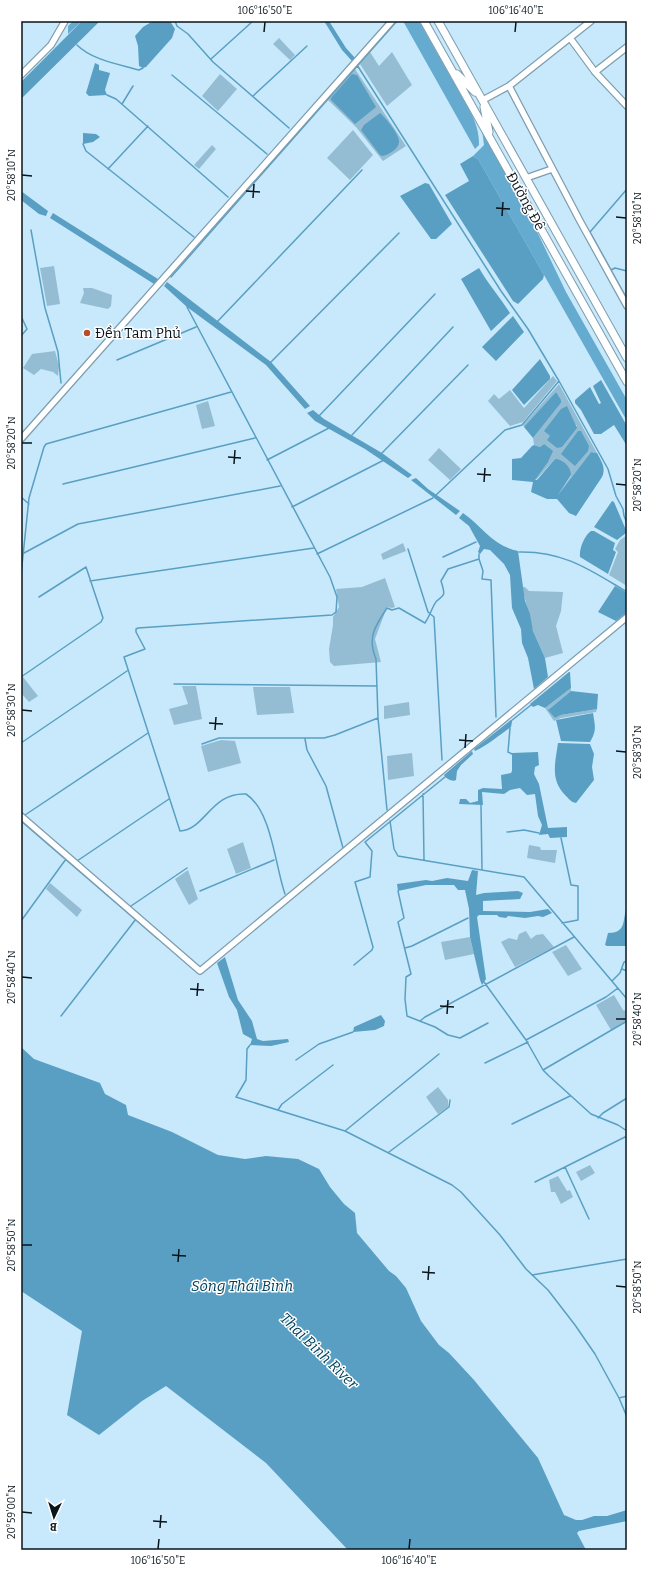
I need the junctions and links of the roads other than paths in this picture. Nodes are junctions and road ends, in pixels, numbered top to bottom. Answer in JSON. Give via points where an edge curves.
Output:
{"nodes":[{"id":1,"x":65,"y":21,"type":"edge"},
{"id":2,"x":392,"y":21,"type":"edge"},
{"id":3,"x":424,"y":21,"type":"edge"},
{"id":4,"x":438,"y":21,"type":"edge"},
{"id":5,"x":591,"y":21,"type":"edge"},
{"id":6,"x":570,"y":38,"type":"junction"},
{"id":7,"x":627,"y":47,"type":"edge"},
{"id":8,"x":450,"y":66,"type":"junction"},
{"id":9,"x":594,"y":72,"type":"junction"},
{"id":10,"x":21,"y":75,"type":"edge"},
{"id":11,"x":509,"y":86,"type":"junction"},
{"id":12,"x":483,"y":100,"type":"junction"},
{"id":13,"x":627,"y":105,"type":"edge"},
{"id":14,"x":490,"y":138,"type":"junction"},
{"id":15,"x":552,"y":168,"type":"junction"},
{"id":16,"x":526,"y":178,"type":"junction"},
{"id":17,"x":627,"y":306,"type":"edge"},
{"id":18,"x":627,"y":358,"type":"edge"},
{"id":19,"x":627,"y":382,"type":"edge"},
{"id":20,"x":21,"y":439,"type":"edge"},
{"id":21,"x":627,"y":617,"type":"edge"},
{"id":22,"x":21,"y":816,"type":"edge"}],
"edges":[{"from":1,"to":10,"type":"street","via":[[51,45]]},
{"from":2,"to":20,"type":"street"},
{"from":3,"to":8,"type":"street","name":"Đường Đê"},
{"from":4,"to":12,"type":"street","name":"Đường Đê"},
{"from":5,"to":6,"type":"street"},
{"from":6,"to":9,"type":"street"},
{"from":6,"to":11,"type":"street"},
{"from":7,"to":9,"type":"street"},
{"from":8,"to":12,"type":"street"},
{"from":8,"to":14,"type":"street","name":"Đường Đê"},
{"from":9,"to":13,"type":"street"},
{"from":11,"to":12,"type":"street"},
{"from":11,"to":15,"type":"street"},
{"from":12,"to":14,"type":"street"},
{"from":12,"to":16,"type":"street","name":"Đường Đê"},
{"from":14,"to":19,"type":"street","name":"Đường Đê"},
{"from":15,"to":16,"type":"street"},
{"from":15,"to":17,"type":"street"},
{"from":16,"to":18,"type":"street","name":"Đường Đê"},
{"from":21,"to":22,"type":"street","via":[[200,971]]}]}
